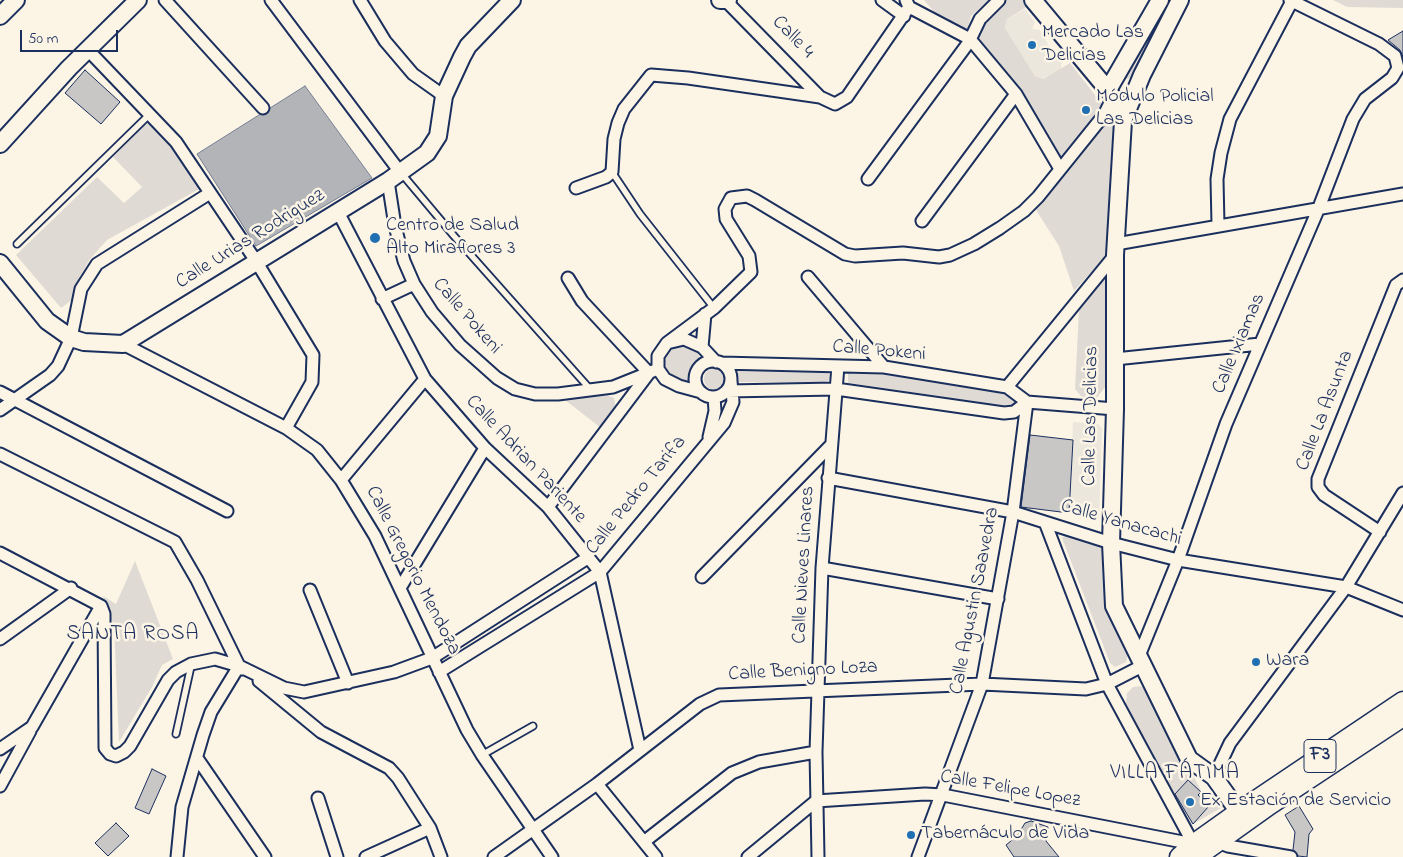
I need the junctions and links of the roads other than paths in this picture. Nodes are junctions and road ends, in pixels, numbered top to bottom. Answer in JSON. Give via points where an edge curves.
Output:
{"nodes":[{"id":1,"x":16,"y":0,"type":"edge"},
{"id":2,"x":138,"y":0,"type":"edge"},
{"id":3,"x":165,"y":0,"type":"edge"},
{"id":4,"x":271,"y":0,"type":"edge"},
{"id":5,"x":360,"y":0,"type":"edge"},
{"id":6,"x":512,"y":0,"type":"edge"},
{"id":7,"x":725,"y":0,"type":"edge"},
{"id":8,"x":882,"y":0,"type":"edge"},
{"id":9,"x":999,"y":0,"type":"edge"},
{"id":10,"x":1033,"y":0,"type":"edge"},
{"id":11,"x":1160,"y":0,"type":"edge"},
{"id":12,"x":1180,"y":0,"type":"edge"},
{"id":13,"x":1291,"y":1,"type":"edge"},
{"id":14,"x":906,"y":8,"type":"edge"},
{"id":15,"x":0,"y":16,"type":"edge"},
{"id":16,"x":970,"y":39,"type":"junction"},
{"id":17,"x":88,"y":50,"type":"junction"},
{"id":18,"x":1110,"y":93,"type":"junction"},
{"id":19,"x":1016,"y":94,"type":"junction"},
{"id":20,"x":444,"y":96,"type":"junction"},
{"id":21,"x":820,"y":97,"type":"junction"},
{"id":22,"x":263,"y":108,"type":"dead end"},
{"id":23,"x":151,"y":113,"type":"junction"},
{"id":24,"x":1123,"y":121,"type":"junction"},
{"id":25,"x":0,"y":144,"type":"edge"},
{"id":26,"x":1060,"y":170,"type":"junction"},
{"id":27,"x":612,"y":172,"type":"junction"},
{"id":28,"x":394,"y":177,"type":"junction"},
{"id":29,"x":868,"y":179,"type":"dead end"},
{"id":30,"x":576,"y":188,"type":"dead end"},
{"id":31,"x":210,"y":193,"type":"junction"},
{"id":32,"x":1403,"y":194,"type":"edge"},
{"id":33,"x":1318,"y":210,"type":"junction"},
{"id":34,"x":338,"y":212,"type":"junction"},
{"id":35,"x":922,"y":220,"type":"dead end"},
{"id":36,"x":1218,"y":225,"type":"junction"},
{"id":37,"x":17,"y":244,"type":"dead end"},
{"id":38,"x":1116,"y":250,"type":"junction"},
{"id":39,"x":256,"y":261,"type":"junction"},
{"id":40,"x":0,"y":262,"type":"edge"},
{"id":41,"x":808,"y":277,"type":"dead end"},
{"id":42,"x":568,"y":278,"type":"dead end"},
{"id":43,"x":1403,"y":280,"type":"edge"},
{"id":44,"x":414,"y":284,"type":"junction"},
{"id":45,"x":382,"y":299,"type":"junction"},
{"id":46,"x":710,"y":311,"type":"junction"},
{"id":47,"x":71,"y":338,"type":"junction"},
{"id":48,"x":667,"y":343,"type":"junction"},
{"id":49,"x":123,"y":344,"type":"junction"},
{"id":50,"x":1260,"y":344,"type":"junction"},
{"id":51,"x":702,"y":347,"type":"junction"},
{"id":52,"x":1115,"y":359,"type":"junction"},
{"id":53,"x":719,"y":362,"type":"junction"},
{"id":54,"x":838,"y":366,"type":"junction"},
{"id":55,"x":884,"y":367,"type":"junction"},
{"id":56,"x":653,"y":371,"type":"junction"},
{"id":57,"x":425,"y":380,"type":"junction"},
{"id":58,"x":730,"y":387,"type":"junction"},
{"id":59,"x":1008,"y":387,"type":"junction"},
{"id":60,"x":836,"y":389,"type":"junction"},
{"id":61,"x":591,"y":391,"type":"junction"},
{"id":62,"x":0,"y":392,"type":"edge"},
{"id":63,"x":701,"y":392,"type":"junction"},
{"id":64,"x":714,"y":397,"type":"junction"},
{"id":65,"x":16,"y":400,"type":"junction"},
{"id":66,"x":1027,"y":402,"type":"junction"},
{"id":67,"x":0,"y":410,"type":"edge"},
{"id":68,"x":1115,"y":410,"type":"junction"},
{"id":69,"x":286,"y":428,"type":"junction"},
{"id":70,"x":709,"y":438,"type":"junction"},
{"id":71,"x":831,"y":445,"type":"junction"},
{"id":72,"x":485,"y":448,"type":"junction"},
{"id":73,"x":0,"y":454,"type":"edge"},
{"id":74,"x":828,"y":478,"type":"junction"},
{"id":75,"x":341,"y":480,"type":"junction"},
{"id":76,"x":1403,"y":493,"type":"edge"},
{"id":77,"x":548,"y":507,"type":"junction"},
{"id":78,"x":227,"y":511,"type":"dead end"},
{"id":79,"x":1013,"y":512,"type":"junction"},
{"id":80,"x":1045,"y":522,"type":"junction"},
{"id":81,"x":1380,"y":532,"type":"junction"},
{"id":82,"x":1111,"y":543,"type":"junction"},
{"id":83,"x":0,"y":553,"type":"edge"},
{"id":84,"x":589,"y":557,"type":"junction"},
{"id":85,"x":1178,"y":560,"type":"junction"},
{"id":86,"x":822,"y":568,"type":"junction"},
{"id":87,"x":600,"y":572,"type":"junction"},
{"id":88,"x":702,"y":577,"type":"dead end"},
{"id":89,"x":1346,"y":587,"type":"junction"},
{"id":90,"x":71,"y":588,"type":"junction"},
{"id":91,"x":400,"y":588,"type":"junction"},
{"id":92,"x":310,"y":590,"type":"dead end"},
{"id":93,"x":998,"y":599,"type":"junction"},
{"id":94,"x":101,"y":606,"type":"junction"},
{"id":95,"x":1403,"y":610,"type":"edge"},
{"id":96,"x":0,"y":639,"type":"edge"},
{"id":97,"x":432,"y":658,"type":"junction"},
{"id":98,"x":1141,"y":661,"type":"junction"},
{"id":99,"x":191,"y":664,"type":"junction"},
{"id":100,"x":239,"y":666,"type":"junction"},
{"id":101,"x":440,"y":672,"type":"junction"},
{"id":102,"x":348,"y":684,"type":"junction"},
{"id":103,"x":982,"y":684,"type":"junction"},
{"id":104,"x":1107,"y":684,"type":"junction"},
{"id":105,"x":817,"y":690,"type":"junction"},
{"id":106,"x":1403,"y":701,"type":"edge"},
{"id":107,"x":1403,"y":717,"type":"edge"},
{"id":108,"x":533,"y":726,"type":"dead end"},
{"id":109,"x":32,"y":727,"type":"junction"},
{"id":110,"x":176,"y":734,"type":"dead end"},
{"id":111,"x":0,"y":749,"type":"edge"},
{"id":112,"x":640,"y":750,"type":"junction"},
{"id":113,"x":816,"y":752,"type":"junction"},
{"id":114,"x":482,"y":755,"type":"junction"},
{"id":115,"x":198,"y":758,"type":"junction"},
{"id":116,"x":1214,"y":777,"type":"junction"},
{"id":117,"x":597,"y":784,"type":"junction"},
{"id":118,"x":0,"y":786,"type":"edge"},
{"id":119,"x":943,"y":795,"type":"junction"},
{"id":120,"x":318,"y":798,"type":"dead end"},
{"id":121,"x":816,"y":801,"type":"junction"},
{"id":122,"x":1242,"y":817,"type":"junction"},
{"id":123,"x":430,"y":828,"type":"junction"},
{"id":124,"x":533,"y":830,"type":"junction"},
{"id":125,"x":645,"y":841,"type":"junction"},
{"id":126,"x":1217,"y":842,"type":"junction"},
{"id":127,"x":1197,"y":853,"type":"edge"},
{"id":128,"x":177,"y":857,"type":"edge"},
{"id":129,"x":266,"y":857,"type":"edge"},
{"id":130,"x":338,"y":857,"type":"edge"},
{"id":131,"x":366,"y":857,"type":"edge"},
{"id":132,"x":441,"y":857,"type":"edge"},
{"id":133,"x":494,"y":857,"type":"edge"},
{"id":134,"x":552,"y":857,"type":"edge"},
{"id":135,"x":656,"y":857,"type":"edge"},
{"id":136,"x":748,"y":857,"type":"edge"},
{"id":137,"x":818,"y":857,"type":"edge"},
{"id":138,"x":918,"y":857,"type":"edge"},
{"id":139,"x":1179,"y":857,"type":"edge"},
{"id":140,"x":1291,"y":857,"type":"edge"}],
"edges":[{"from":1,"to":15,"type":"street"},
{"from":2,"to":17,"type":"street"},
{"from":3,"to":22,"type":"street"},
{"from":4,"to":28,"type":"street"},
{"from":5,"to":20,"type":"street","via":[[385,41],[413,74]]},
{"from":6,"to":20,"type":"street","name":"Calle Urias Rodriguez","via":[[468,46]]},
{"from":7,"to":21,"type":"street","name":"Calle 4"},
{"from":8,"to":14,"type":"street"},
{"from":9,"to":16,"type":"street","via":[[980,19]]},
{"from":10,"to":18,"type":"street","name":"Calle Las Delicias"},
{"from":11,"to":18,"type":"street"},
{"from":12,"to":24,"type":"street"},
{"from":13,"to":33,"type":"street","name":"Calle Ixiamas","via":[[1379,44],[1398,62],[1392,78],[1358,108]]},
{"from":13,"to":36,"type":"street","via":[[1230,118],[1217,179]]},
{"from":14,"to":16,"type":"street"},
{"from":14,"to":21,"type":"street","name":"Calle 4","via":[[847,97],[835,104]]},
{"from":16,"to":19,"type":"street"},
{"from":16,"to":29,"type":"street"},
{"from":17,"to":23,"type":"street"},
{"from":17,"to":25,"type":"street"},
{"from":18,"to":24,"type":"street","name":"Calle Las Delicias"},
{"from":18,"to":26,"type":"street","via":[[1104,115]]},
{"from":19,"to":26,"type":"street"},
{"from":19,"to":35,"type":"street"},
{"from":20,"to":28,"type":"street","name":"Calle Urias Rodriguez","via":[[434,144]]},
{"from":21,"to":27,"type":"street","via":[[651,75],[621,116],[614,139]]},
{"from":23,"to":31,"type":"street","via":[[176,142]]},
{"from":23,"to":37,"type":"lane"},
{"from":24,"to":38,"type":"street","name":"Calle Las Delicias"},
{"from":26,"to":46,"type":"street","via":[[1024,211],[974,244],[939,257],[903,253],[845,254],[747,196],[731,198],[725,208],[726,219],[752,267],[744,282]]},
{"from":27,"to":30,"type":"street"},
{"from":27,"to":46,"type":"lane"},
{"from":28,"to":34,"type":"street","name":"Calle Urias Rodriguez"},
{"from":28,"to":44,"type":"street","name":"Calle Pokeni","via":[[395,226]]},
{"from":28,"to":61,"type":"lane","via":[[454,236]]},
{"from":31,"to":39,"type":"street"},
{"from":31,"to":47,"type":"street","via":[[97,264],[81,289]]},
{"from":32,"to":33,"type":"street"},
{"from":33,"to":36,"type":"street"},
{"from":33,"to":50,"type":"street","name":"Calle Ixiamas"},
{"from":34,"to":39,"type":"street","name":"Calle Urias Rodriguez"},
{"from":34,"to":45,"type":"street","name":"Calle Adrian Pariente"},
{"from":36,"to":38,"type":"street"},
{"from":38,"to":52,"type":"street","name":"Calle Las Delicias"},
{"from":38,"to":59,"type":"street"},
{"from":39,"to":49,"type":"street","name":"Calle Urias Rodriguez"},
{"from":39,"to":69,"type":"street","via":[[313,355],[312,382]]},
{"from":40,"to":47,"type":"street","name":"Calle Gregorio Mendoza","via":[[48,321]]},
{"from":41,"to":55,"type":"street"},
{"from":42,"to":56,"type":"street","via":[[582,301]]},
{"from":43,"to":81,"type":"street","name":"Calle La Asunta","via":[[1396,285],[1318,479],[1318,487],[1324,495]]},
{"from":44,"to":45,"type":"street"},
{"from":44,"to":61,"type":"street","name":"Calle Pokeni","via":[[460,345],[480,365],[515,389],[534,394]]},
{"from":45,"to":57,"type":"street","name":"Calle Adrian Pariente"},
{"from":46,"to":48,"type":"street"},
{"from":46,"to":51,"type":"street"},
{"from":47,"to":49,"type":"street","name":"Calle Gregorio Mendoza"},
{"from":47,"to":65,"type":"street","via":[[58,366]]},
{"from":48,"to":51,"type":"street","via":[[684,339]]},
{"from":48,"to":56,"type":"street"},
{"from":49,"to":69,"type":"street","name":"Calle Gregorio Mendoza"},
{"from":50,"to":52,"type":"street"},
{"from":50,"to":85,"type":"street","name":"Calle Ixiamas","via":[[1226,424]]},
{"from":51,"to":53,"type":"street"},
{"from":52,"to":68,"type":"street","name":"Calle Las Delicias"},
{"from":53,"to":54,"type":"street","name":"Calle Pokeni"},
{"from":53,"to":58,"type":"street","via":[[729,371]]},
{"from":53,"to":63,"type":"street","via":[[707,362],[698,370],[695,382]]},
{"from":54,"to":55,"type":"street","name":"Calle Pokeni"},
{"from":54,"to":60,"type":"street","name":"Calle Nieves Linares"},
{"from":55,"to":59,"type":"street","name":"Calle Pokeni"},
{"from":56,"to":61,"type":"street","name":"Calle Pokeni"},
{"from":56,"to":63,"type":"street","via":[[670,383]]},
{"from":56,"to":77,"type":"street"},
{"from":57,"to":72,"type":"street","name":"Calle Adrian Pariente"},
{"from":57,"to":75,"type":"street"},
{"from":58,"to":60,"type":"street","name":"Calle Pokeni"},
{"from":58,"to":64,"type":"street"},
{"from":58,"to":70,"type":"street","name":"Calle Pedro Tarifa","via":[[731,410],[724,423]]},
{"from":59,"to":66,"type":"street","name":"Calle Pokeni"},
{"from":60,"to":66,"type":"street","name":"Calle Pokeni","via":[[994,412],[1014,412]]},
{"from":60,"to":71,"type":"street","name":"Calle Nieves Linares"},
{"from":62,"to":65,"type":"street"},
{"from":63,"to":64,"type":"street"},
{"from":64,"to":70,"type":"street","name":"Calle Pedro Tarifa","via":[[715,411]]},
{"from":65,"to":67,"type":"street"},
{"from":65,"to":78,"type":"street"},
{"from":66,"to":68,"type":"street"},
{"from":66,"to":79,"type":"street","name":"Calle Agustin Saavedra"},
{"from":68,"to":82,"type":"street","name":"Calle Las Delicias"},
{"from":69,"to":75,"type":"street","name":"Calle Gregorio Mendoza","via":[[317,450]]},
{"from":70,"to":87,"type":"street","name":"Calle Pedro Tarifa"},
{"from":71,"to":74,"type":"street","name":"Calle Nieves Linares"},
{"from":71,"to":88,"type":"street"},
{"from":72,"to":77,"type":"street","name":"Calle Adrian Pariente"},
{"from":72,"to":91,"type":"street"},
{"from":73,"to":100,"type":"street","via":[[175,542]]},
{"from":74,"to":79,"type":"street","name":"Calle Yanacachi"},
{"from":74,"to":86,"type":"street","name":"Calle Nieves Linares"},
{"from":75,"to":91,"type":"street","name":"Calle Gregorio Mendoza","via":[[375,536]]},
{"from":76,"to":81,"type":"street"},
{"from":77,"to":84,"type":"street","name":"Calle Adrian Pariente"},
{"from":79,"to":80,"type":"street","name":"Calle Yanacachi"},
{"from":79,"to":93,"type":"street","name":"Calle Agustin Saavedra"},
{"from":80,"to":82,"type":"street","name":"Calle Yanacachi"},
{"from":80,"to":104,"type":"street"},
{"from":81,"to":89,"type":"street"},
{"from":82,"to":85,"type":"street","name":"Calle Yanacachi"},
{"from":82,"to":98,"type":"street","name":"Calle Las Delicias","via":[[1114,606]]},
{"from":83,"to":90,"type":"street"},
{"from":84,"to":87,"type":"street","name":"Calle Adrian Pariente"},
{"from":84,"to":97,"type":"street"},
{"from":85,"to":89,"type":"street","name":"Calle Yanacachi"},
{"from":85,"to":98,"type":"street","name":"Calle Ixiamas"},
{"from":86,"to":93,"type":"street"},
{"from":86,"to":105,"type":"street","name":"Calle Nieves Linares"},
{"from":87,"to":101,"type":"street","name":"Calle Pedro Tarifa"},
{"from":87,"to":112,"type":"street","name":"Calle Adrian Pariente"},
{"from":89,"to":95,"type":"street","name":"Calle Yanacachi"},
{"from":89,"to":116,"type":"street","via":[[1230,742]]},
{"from":90,"to":94,"type":"street"},
{"from":90,"to":96,"type":"street"},
{"from":91,"to":97,"type":"street","name":"Calle Gregorio Mendoza"},
{"from":92,"to":102,"type":"street"},
{"from":93,"to":103,"type":"street","name":"Calle Agustin Saavedra"},
{"from":94,"to":99,"type":"street","via":[[104,614],[103,732],[104,748],[110,754],[116,756],[124,752],[168,680]]},
{"from":94,"to":109,"type":"street"},
{"from":97,"to":101,"type":"street","name":"Calle Gregorio Mendoza"},
{"from":97,"to":102,"type":"street"},
{"from":98,"to":104,"type":"street"},
{"from":98,"to":116,"type":"street","name":"Calle Las Delicias","via":[[1189,760]]},
{"from":99,"to":100,"type":"street","via":[[215,659]]},
{"from":99,"to":110,"type":"lane"},
{"from":100,"to":102,"type":"street","via":[[293,691]]},
{"from":100,"to":115,"type":"street","via":[[211,712]]},
{"from":100,"to":123,"type":"street","via":[[321,732],[389,768]]},
{"from":101,"to":114,"type":"street","name":"Calle Gregorio Mendoza"},
{"from":103,"to":104,"type":"street","name":"Calle Benigno Loza","via":[[1086,689]]},
{"from":103,"to":105,"type":"street","name":"Calle Benigno Loza"},
{"from":103,"to":119,"type":"street","name":"Calle Agustin Saavedra"},
{"from":104,"to":127,"type":"street"},
{"from":105,"to":112,"type":"street","name":"Calle Benigno Loza","via":[[719,695],[700,704]]},
{"from":105,"to":113,"type":"street","name":"Calle Nieves Linares"},
{"from":106,"to":122,"type":"main road","number":"F3"},
{"from":107,"to":122,"type":"main road","number":"F3"},
{"from":108,"to":114,"type":"lane"},
{"from":109,"to":111,"type":"street"},
{"from":109,"to":118,"type":"street"},
{"from":112,"to":117,"type":"street","name":"Calle Benigno Loza"},
{"from":113,"to":121,"type":"street","name":"Calle Nieves Linares"},
{"from":113,"to":125,"type":"street","via":[[759,762],[732,773]]},
{"from":114,"to":124,"type":"street","name":"Calle Gregorio Mendoza"},
{"from":115,"to":128,"type":"street","via":[[182,807]]},
{"from":115,"to":129,"type":"street"},
{"from":116,"to":122,"type":"street","name":"Calle Las Delicias"},
{"from":117,"to":124,"type":"street","name":"Calle Benigno Loza"},
{"from":117,"to":125,"type":"street"},
{"from":119,"to":121,"type":"street","name":"Calle Felipe Lopez"},
{"from":119,"to":127,"type":"street","name":"Calle Felipe Lopez"},
{"from":119,"to":138,"type":"street","name":"Calle Agustin Saavedra"},
{"from":120,"to":130,"type":"street"},
{"from":121,"to":136,"type":"street"},
{"from":121,"to":137,"type":"street","name":"Calle Nieves Linares"},
{"from":122,"to":126,"type":"main road","number":"F3"},
{"from":122,"to":127,"type":"main road","number":"F3"},
{"from":123,"to":131,"type":"street"},
{"from":123,"to":132,"type":"street"},
{"from":124,"to":133,"type":"street","name":"Calle Benigno Loza"},
{"from":124,"to":134,"type":"street","name":"Calle Gregorio Mendoza"},
{"from":125,"to":135,"type":"street"},
{"from":126,"to":127,"type":"main road","number":"F3"},
{"from":126,"to":140,"type":"street"},
{"from":127,"to":139,"type":"main road","number":"F3"}]}
